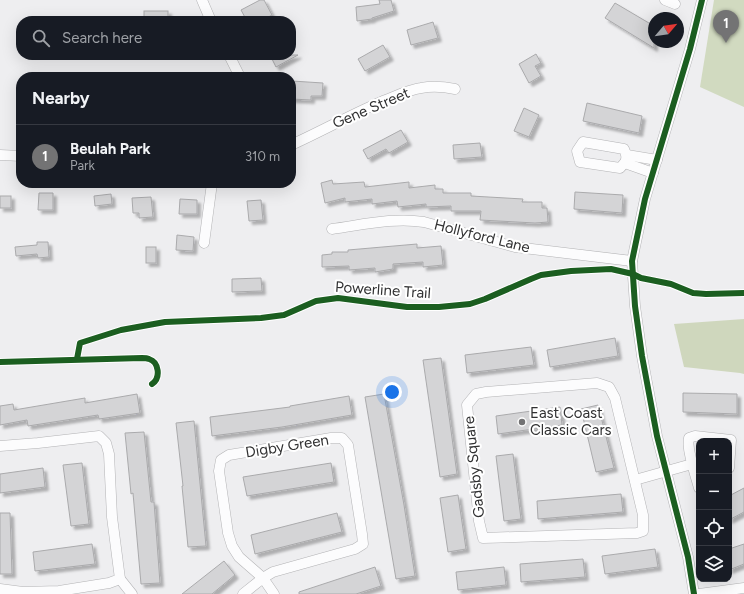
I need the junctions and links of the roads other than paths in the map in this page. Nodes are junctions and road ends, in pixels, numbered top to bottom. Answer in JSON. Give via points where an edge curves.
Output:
{"nodes":[{"id":1,"x":202,"y":0,"type":"edge"},
{"id":2,"x":702,"y":0,"type":"edge"},
{"id":3,"x":209,"y":16,"type":"edge"},
{"id":4,"x":232,"y":60,"type":"edge"},
{"id":5,"x":238,"y":72,"type":"edge"},
{"id":6,"x":455,"y":89,"type":"dead end"},
{"id":7,"x":296,"y":142,"type":"edge"},
{"id":8,"x":0,"y":155,"type":"edge"},
{"id":9,"x":16,"y":156,"type":"edge"},
{"id":10,"x":657,"y":160,"type":"junction"},
{"id":11,"x":652,"y":173,"type":"junction"},
{"id":12,"x":211,"y":188,"type":"edge"},
{"id":13,"x":332,"y":229,"type":"dead end"},
{"id":14,"x":204,"y":243,"type":"dead end"},
{"id":15,"x":632,"y":261,"type":"junction"},
{"id":16,"x":713,"y":438,"type":"edge"},
{"id":17,"x":0,"y":446,"type":"edge"},
{"id":18,"x":692,"y":464,"type":"junction"},
{"id":19,"x":666,"y":471,"type":"junction"},
{"id":20,"x":696,"y":478,"type":"edge"},
{"id":21,"x":635,"y":480,"type":"junction"},
{"id":22,"x":120,"y":578,"type":"junction"},
{"id":23,"x":263,"y":578,"type":"junction"},
{"id":24,"x":0,"y":589,"type":"edge"},
{"id":25,"x":743,"y":590,"type":"edge"},
{"id":26,"x":132,"y":594,"type":"edge"},
{"id":27,"x":243,"y":594,"type":"edge"},
{"id":28,"x":274,"y":594,"type":"edge"},
{"id":29,"x":694,"y":594,"type":"edge"},
{"id":30,"x":698,"y":594,"type":"edge"}],
"edges":[{"from":1,"to":3,"type":"street"},
{"from":2,"to":10,"type":"street"},
{"from":4,"to":5,"type":"street"},
{"from":6,"to":7,"type":"street","name":"Gene Street","via":[[421,88],[402,93]]},
{"from":8,"to":9,"type":"street"},
{"from":10,"to":11,"type":"street"},
{"from":10,"to":11,"type":"street","via":[[626,159]]},
{"from":11,"to":15,"type":"street"},
{"from":12,"to":14,"type":"street"},
{"from":13,"to":15,"type":"street","name":"Hollyford Lane","via":[[413,220],[515,247]]},
{"from":15,"to":19,"type":"street","via":[[634,306],[642,356]]},
{"from":16,"to":18,"type":"street","via":[[689,438]]},
{"from":17,"to":22,"type":"street","via":[[99,436],[106,443]]},
{"from":18,"to":19,"type":"street"},
{"from":18,"to":20,"type":"street"},
{"from":19,"to":21,"type":"street"},
{"from":19,"to":29,"type":"street","via":[[688,557]]},
{"from":21,"to":21,"type":"street","name":"Gadsby Square","via":[[615,398],[608,387],[597,383],[486,392],[476,394],[467,405],[483,538],[643,531],[643,515]]},
{"from":22,"to":24,"type":"street","via":[[109,583],[59,591],[23,592]]},
{"from":22,"to":26,"type":"street"},
{"from":23,"to":23,"type":"street","name":"Digby Green","via":[[239,557],[232,546],[219,471],[221,460],[229,455],[342,438],[348,445],[363,544],[356,549],[273,572]]},
{"from":23,"to":27,"type":"street","name":"Digby Green"},
{"from":23,"to":28,"type":"street"},
{"from":25,"to":30,"type":"street"}]}
